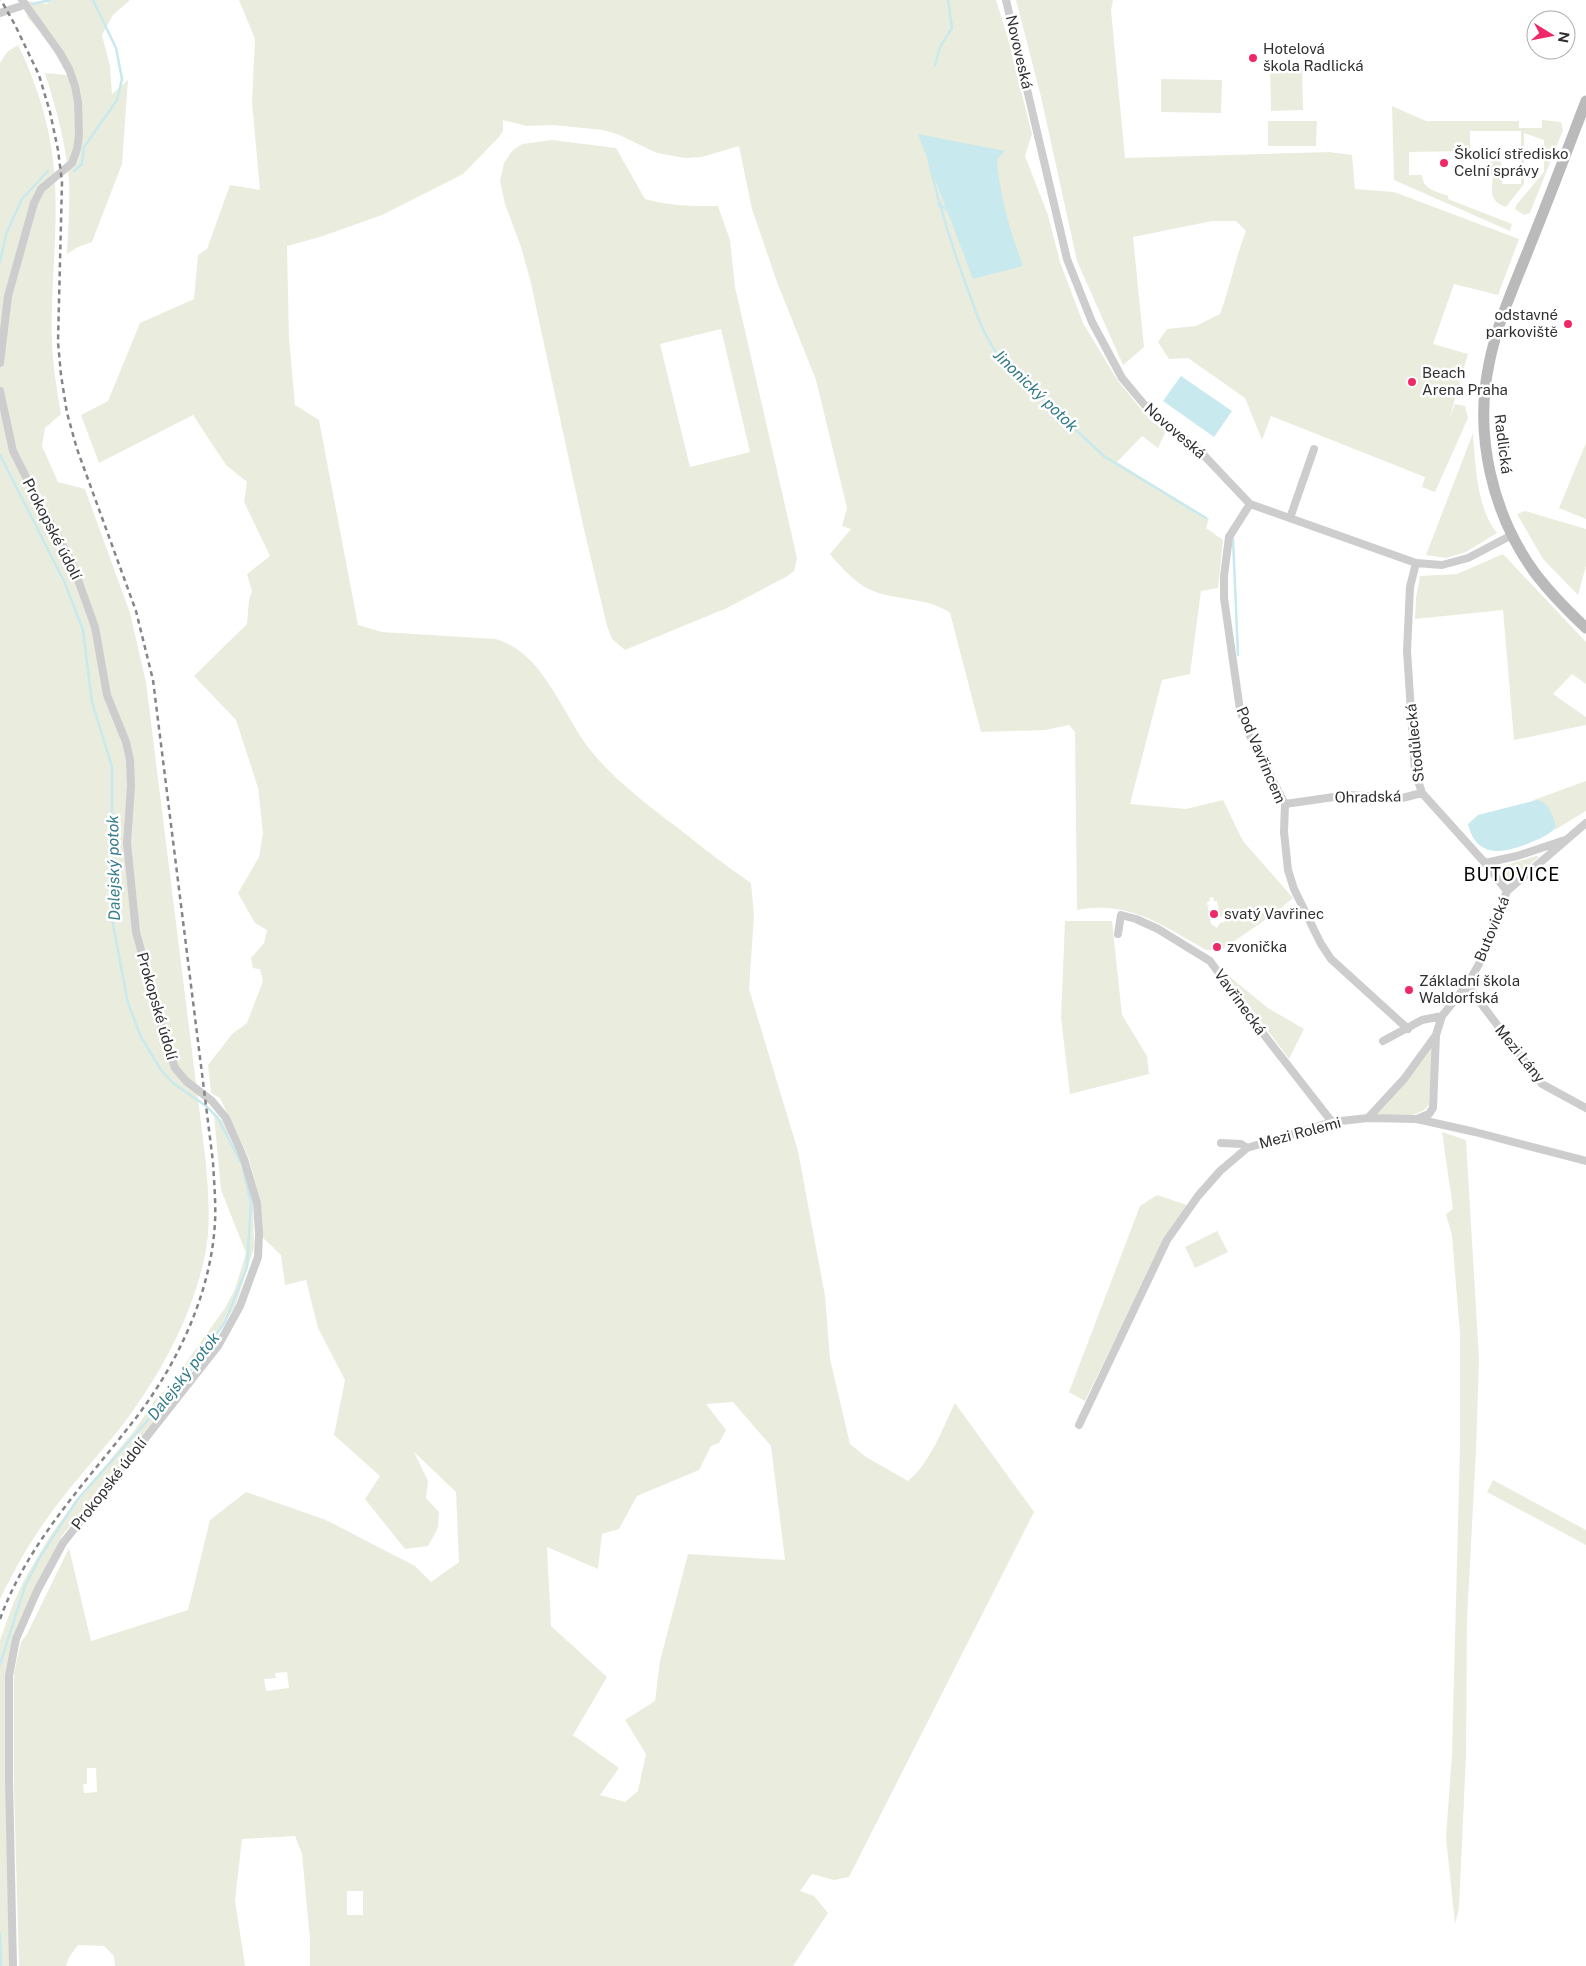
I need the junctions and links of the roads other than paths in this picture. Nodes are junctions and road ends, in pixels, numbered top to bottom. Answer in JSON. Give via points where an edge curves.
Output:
{"nodes":[{"id":1,"x":1006,"y":0,"type":"edge"},
{"id":2,"x":23,"y":2,"type":"edge"},
{"id":3,"x":0,"y":14,"type":"edge"},
{"id":4,"x":1586,"y":101,"type":"edge"},
{"id":5,"x":0,"y":363,"type":"edge"},
{"id":6,"x":0,"y":391,"type":"edge"},
{"id":7,"x":1314,"y":449,"type":"dead end"},
{"id":8,"x":1250,"y":504,"type":"junction"},
{"id":9,"x":1290,"y":518,"type":"junction"},
{"id":10,"x":1512,"y":535,"type":"junction"},
{"id":11,"x":1416,"y":563,"type":"junction"},
{"id":12,"x":1586,"y":628,"type":"edge"},
{"id":13,"x":1422,"y":793,"type":"junction"},
{"id":14,"x":1285,"y":804,"type":"junction"},
{"id":15,"x":1586,"y":823,"type":"edge"},
{"id":16,"x":1571,"y":838,"type":"junction"},
{"id":17,"x":1486,"y":863,"type":"junction"},
{"id":18,"x":1507,"y":890,"type":"junction"},
{"id":19,"x":1118,"y":934,"type":"dead end"},
{"id":20,"x":1467,"y":985,"type":"junction"},
{"id":21,"x":1442,"y":1016,"type":"junction"},
{"id":22,"x":1408,"y":1029,"type":"junction"},
{"id":23,"x":1436,"y":1036,"type":"junction"},
{"id":24,"x":1383,"y":1041,"type":"dead end"},
{"id":25,"x":1586,"y":1108,"type":"edge"},
{"id":26,"x":1368,"y":1118,"type":"junction"},
{"id":27,"x":1416,"y":1119,"type":"junction"},
{"id":28,"x":1332,"y":1122,"type":"junction"},
{"id":29,"x":1221,"y":1143,"type":"dead end"},
{"id":30,"x":1247,"y":1148,"type":"junction"},
{"id":31,"x":1586,"y":1161,"type":"edge"},
{"id":32,"x":1079,"y":1425,"type":"dead end"},
{"id":33,"x":14,"y":1966,"type":"edge"}],
"edges":[{"from":1,"to":8,"type":"street","name":"Novoveská","via":[[1067,259],[1092,322],[1122,378],[1152,415],[1196,446]]},
{"from":2,"to":3,"type":"street"},
{"from":2,"to":5,"type":"street","via":[[69,69],[78,102],[79,135],[72,163],[41,189],[34,203],[8,296]]},
{"from":4,"to":10,"type":"main road","name":"Radlická","via":[[1508,302],[1489,364],[1484,438],[1490,473]]},
{"from":6,"to":33,"type":"street","name":"Prokopské údolí","via":[[13,451],[72,563],[95,628],[107,695],[126,742],[131,786],[127,844],[136,932],[166,1041],[176,1068],[186,1081],[212,1101],[226,1118],[244,1159],[257,1203],[259,1233],[258,1257],[240,1306],[218,1346],[63,1543],[16,1640],[9,1676]]},
{"from":7,"to":9,"type":"street"},
{"from":8,"to":9,"type":"street","name":"Novoveská"},
{"from":8,"to":14,"type":"street","name":"Pod Vavřincem","via":[[1229,536],[1224,598],[1240,710]]},
{"from":9,"to":11,"type":"street","name":"Novoveská"},
{"from":10,"to":11,"type":"street","name":"Novoveská","via":[[1468,558],[1442,565]]},
{"from":10,"to":12,"type":"main road","name":"Radlická","via":[[1536,574]]},
{"from":11,"to":13,"type":"street","name":"Stodůlecká","via":[[1410,586],[1407,651],[1415,771]]},
{"from":13,"to":14,"type":"street","name":"Ohradská","via":[[1402,798],[1348,795]]},
{"from":13,"to":17,"type":"street","name":"Stodůlecká"},
{"from":14,"to":22,"type":"street","name":"Pod Vavřincem","via":[[1284,839],[1288,870],[1321,944],[1339,968]]},
{"from":15,"to":16,"type":"street","name":"Butovická"},
{"from":16,"to":17,"type":"street","name":"Butovická"},
{"from":16,"to":18,"type":"street","name":"Butovická"},
{"from":17,"to":18,"type":"street","name":"Stodůlecká"},
{"from":18,"to":20,"type":"street","name":"Butovická","via":[[1487,945]]},
{"from":19,"to":28,"type":"street","name":"Vavřinecká","via":[[1121,915],[1136,919],[1210,961]]},
{"from":20,"to":21,"type":"street","name":"Butovická"},
{"from":20,"to":25,"type":"street","name":"Mezi Lány","via":[[1542,1084]]},
{"from":21,"to":22,"type":"street","via":[[1422,1020]]},
{"from":21,"to":23,"type":"street","name":"Butovická"},
{"from":22,"to":24,"type":"street"},
{"from":23,"to":26,"type":"street","via":[[1404,1079]]},
{"from":23,"to":27,"type":"street","name":"Butovická","via":[[1432,1108],[1429,1114]]},
{"from":26,"to":27,"type":"street","name":"Mezi Rolemi"},
{"from":26,"to":28,"type":"street","name":"Mezi Rolemi"},
{"from":27,"to":31,"type":"street","name":"Mezi Rolemi"},
{"from":28,"to":30,"type":"street","name":"Mezi Rolemi"},
{"from":29,"to":30,"type":"street","via":[[1241,1144]]},
{"from":30,"to":32,"type":"street","name":"Mezi Rolemi","via":[[1209,1183],[1167,1240]]}]}
